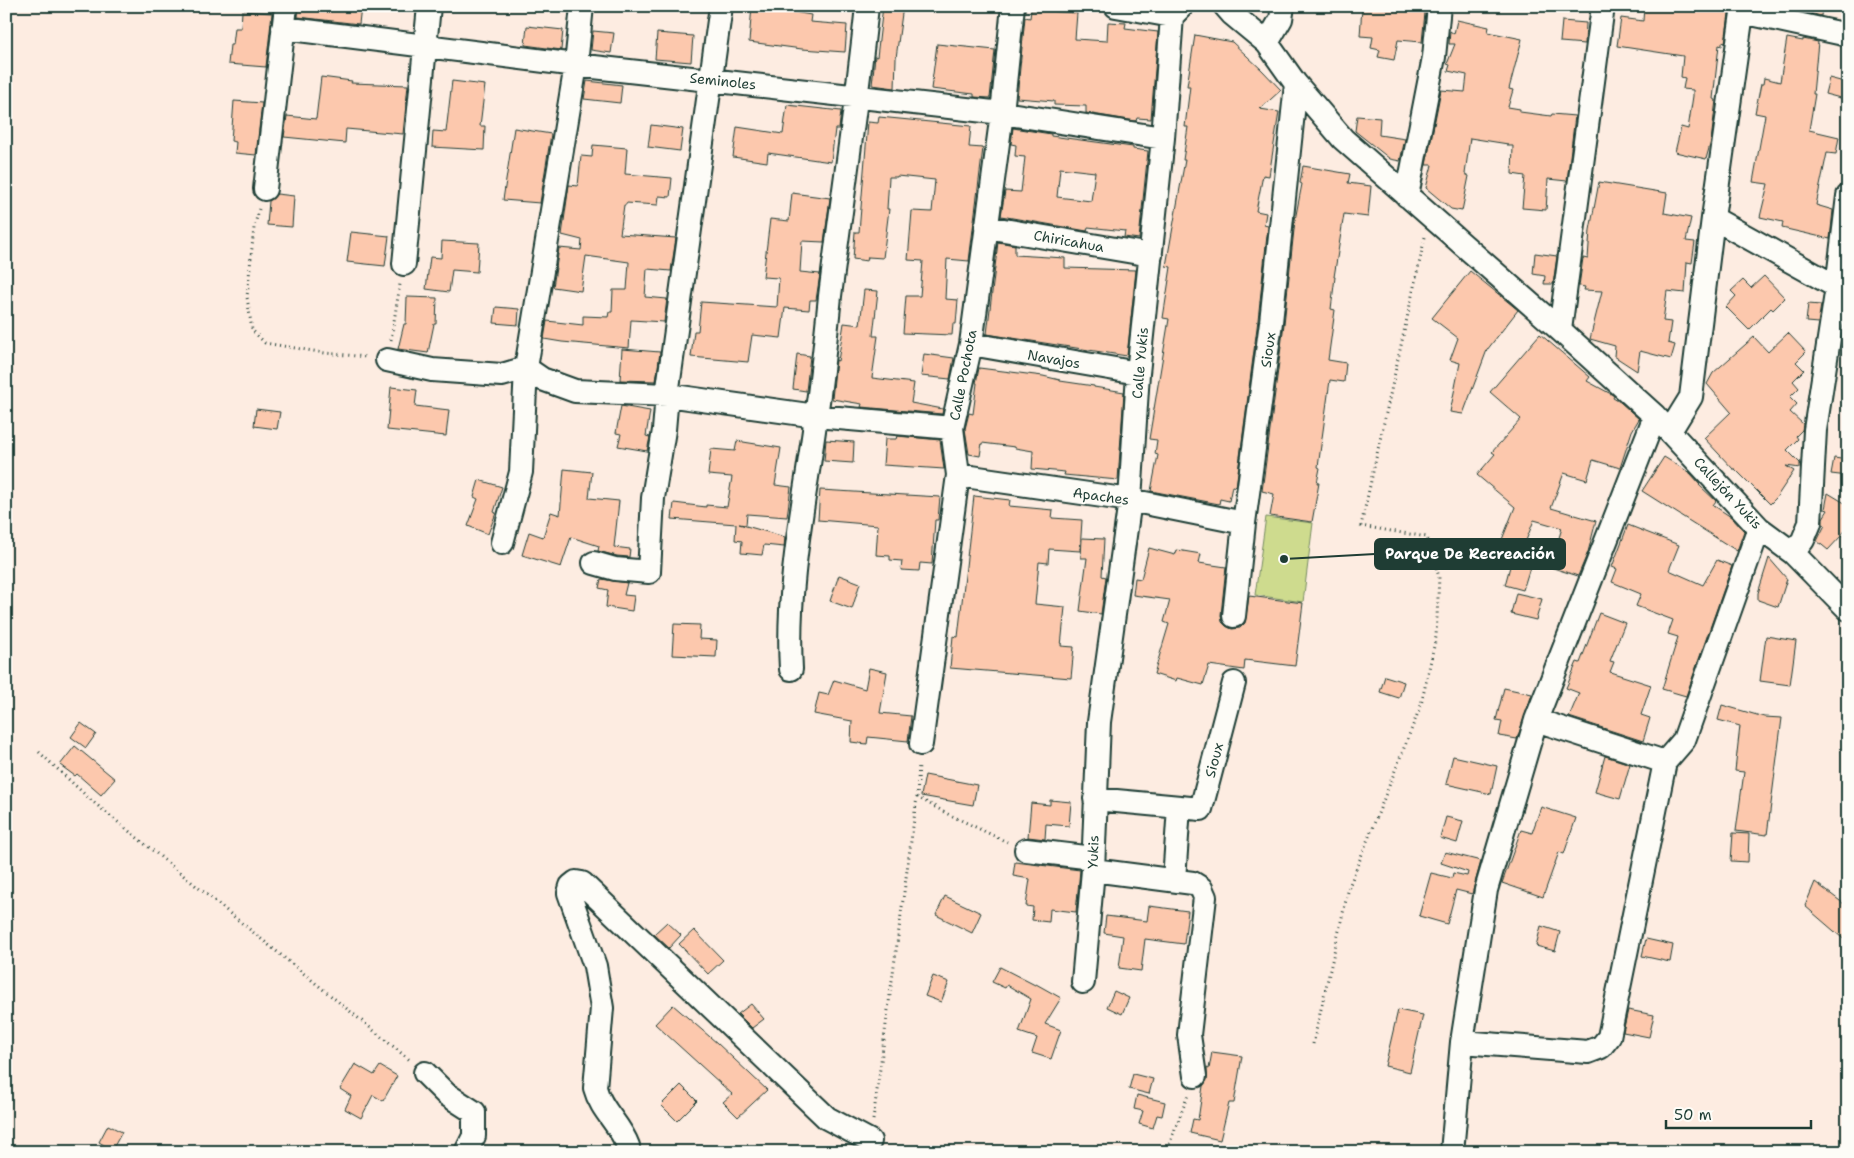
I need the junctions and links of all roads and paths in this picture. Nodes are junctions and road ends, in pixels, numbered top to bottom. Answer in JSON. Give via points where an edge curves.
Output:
{"nodes":[{"id":1,"x":286,"y":6,"type":"edge"},
{"id":2,"x":429,"y":6,"type":"edge"},
{"id":3,"x":582,"y":6,"type":"edge"},
{"id":4,"x":721,"y":6,"type":"edge"},
{"id":5,"x":867,"y":6,"type":"edge"},
{"id":6,"x":1013,"y":6,"type":"edge"},
{"id":7,"x":1116,"y":6,"type":"edge"},
{"id":8,"x":1226,"y":6,"type":"edge"},
{"id":9,"x":1283,"y":6,"type":"edge"},
{"id":10,"x":1439,"y":6,"type":"edge"},
{"id":11,"x":1603,"y":6,"type":"edge"},
{"id":12,"x":1743,"y":9,"type":"edge"},
{"id":13,"x":1177,"y":11,"type":"edge"},
{"id":14,"x":283,"y":28,"type":"junction"},
{"id":15,"x":1848,"y":35,"type":"edge"},
{"id":16,"x":1267,"y":43,"type":"junction"},
{"id":17,"x":425,"y":45,"type":"junction"},
{"id":18,"x":576,"y":65,"type":"junction"},
{"id":19,"x":711,"y":80,"type":"junction"},
{"id":20,"x":1296,"y":84,"type":"junction"},
{"id":21,"x":858,"y":96,"type":"junction"},
{"id":22,"x":1002,"y":113,"type":"junction"},
{"id":23,"x":1163,"y":138,"type":"junction"},
{"id":24,"x":265,"y":189,"type":"joint"},
{"id":25,"x":1407,"y":196,"type":"junction"},
{"id":26,"x":1848,"y":196,"type":"edge"},
{"id":27,"x":1430,"y":214,"type":"junction"},
{"id":28,"x":1713,"y":218,"type":"junction"},
{"id":29,"x":986,"y":227,"type":"junction"},
{"id":30,"x":1151,"y":255,"type":"junction"},
{"id":31,"x":404,"y":264,"type":"joint"},
{"id":32,"x":1842,"y":287,"type":"edge"},
{"id":33,"x":1560,"y":330,"type":"junction"},
{"id":34,"x":971,"y":344,"type":"junction"},
{"id":35,"x":387,"y":360,"type":"junction"},
{"id":36,"x":526,"y":368,"type":"junction"},
{"id":37,"x":1138,"y":373,"type":"junction"},
{"id":38,"x":667,"y":395,"type":"junction"},
{"id":39,"x":816,"y":416,"type":"junction"},
{"id":40,"x":1663,"y":423,"type":"junction"},
{"id":41,"x":952,"y":428,"type":"junction"},
{"id":42,"x":958,"y":475,"type":"junction"},
{"id":43,"x":1130,"y":500,"type":"junction"},
{"id":44,"x":1244,"y":523,"type":"junction"},
{"id":45,"x":1759,"y":528,"type":"junction"},
{"id":46,"x":502,"y":543,"type":"dead end"},
{"id":47,"x":1793,"y":554,"type":"junction"},
{"id":48,"x":594,"y":563,"type":"dead end"},
{"id":49,"x":1846,"y":602,"type":"edge"},
{"id":50,"x":1234,"y":616,"type":"dead end"},
{"id":51,"x":791,"y":669,"type":"dead end"},
{"id":52,"x":1234,"y":683,"type":"dead end"},
{"id":53,"x":1536,"y":720,"type":"junction"},
{"id":54,"x":1099,"y":722,"type":"joint"},
{"id":55,"x":921,"y":744,"type":"joint"},
{"id":56,"x":39,"y":752,"type":"dead end"},
{"id":57,"x":1665,"y":762,"type":"junction"},
{"id":58,"x":917,"y":797,"type":"junction"},
{"id":59,"x":1095,"y":799,"type":"junction"},
{"id":60,"x":1190,"y":808,"type":"junction"},
{"id":61,"x":1026,"y":850,"type":"joint"},
{"id":62,"x":1093,"y":864,"type":"junction"},
{"id":63,"x":1174,"y":880,"type":"junction"},
{"id":64,"x":1083,"y":982,"type":"dead end"},
{"id":65,"x":1462,"y":1042,"type":"junction"},
{"id":66,"x":1313,"y":1044,"type":"dead end"},
{"id":67,"x":425,"y":1073,"type":"joint"},
{"id":68,"x":1195,"y":1076,"type":"joint"},
{"id":69,"x":870,"y":1141,"type":"joint"},
{"id":70,"x":466,"y":1152,"type":"edge"},
{"id":71,"x":626,"y":1152,"type":"edge"},
{"id":72,"x":1170,"y":1152,"type":"edge"},
{"id":73,"x":1452,"y":1152,"type":"edge"}],
"edges":[{"from":1,"to":14,"type":"street"},
{"from":2,"to":17,"type":"street"},
{"from":3,"to":18,"type":"street"},
{"from":4,"to":19,"type":"street"},
{"from":5,"to":21,"type":"street"},
{"from":6,"to":22,"type":"street","name":"Calle Pochota"},
{"from":7,"to":13,"type":"street"},
{"from":8,"to":16,"type":"street","name":"Callejón Yukis"},
{"from":9,"to":16,"type":"street","via":[[1281,20]]},
{"from":10,"to":25,"type":"street","via":[[1434,56]]},
{"from":11,"to":33,"type":"street"},
{"from":12,"to":15,"type":"street"},
{"from":12,"to":28,"type":"street"},
{"from":13,"to":23,"type":"street","name":"Calle Yukis"},
{"from":14,"to":17,"type":"street","name":"Seminoles"},
{"from":14,"to":24,"type":"street"},
{"from":16,"to":20,"type":"street","name":"Callejón Yukis"},
{"from":17,"to":18,"type":"street","name":"Seminoles"},
{"from":17,"to":31,"type":"street"},
{"from":18,"to":19,"type":"street","name":"Seminoles"},
{"from":18,"to":36,"type":"street"},
{"from":19,"to":21,"type":"street","name":"Seminoles"},
{"from":19,"to":38,"type":"street"},
{"from":20,"to":25,"type":"street","name":"Callejón Yukis","via":[[1343,139]]},
{"from":20,"to":44,"type":"street","name":"Sioux","via":[[1272,322]]},
{"from":21,"to":22,"type":"street","name":"Seminoles"},
{"from":21,"to":39,"type":"street"},
{"from":22,"to":23,"type":"street","name":"Seminoles"},
{"from":22,"to":29,"type":"street","name":"Calle Pochota"},
{"from":23,"to":30,"type":"street","name":"Calle Yukis"},
{"from":24,"to":35,"type":"path","via":[[254,228],[247,297],[252,330],[265,343]]},
{"from":25,"to":27,"type":"street","name":"Callejón Yukis"},
{"from":26,"to":32,"type":"street"},
{"from":27,"to":33,"type":"street","name":"Callejón Yukis"},
{"from":27,"to":66,"type":"path","via":[[1360,526],[1427,538],[1439,577],[1436,637],[1421,706],[1349,887]]},
{"from":28,"to":32,"type":"street"},
{"from":28,"to":40,"type":"street","via":[[1691,397]]},
{"from":29,"to":30,"type":"street","name":"Chiricahua"},
{"from":29,"to":34,"type":"street","name":"Calle Pochota"},
{"from":30,"to":37,"type":"street","name":"Calle Yukis"},
{"from":31,"to":35,"type":"path"},
{"from":32,"to":47,"type":"street","via":[[1815,430],[1810,523]]},
{"from":33,"to":40,"type":"street","name":"Callejón Yukis"},
{"from":34,"to":37,"type":"street","name":"Navajos"},
{"from":34,"to":41,"type":"street","name":"Calle Pochota"},
{"from":35,"to":36,"type":"street","via":[[432,370],[502,375]]},
{"from":36,"to":38,"type":"street","via":[[542,379],[575,391]]},
{"from":36,"to":46,"type":"street","via":[[521,472]]},
{"from":37,"to":43,"type":"street","name":"Calle Yukis"},
{"from":38,"to":39,"type":"street"},
{"from":38,"to":48,"type":"street","via":[[653,498],[649,572],[615,569]]},
{"from":39,"to":41,"type":"street"},
{"from":39,"to":51,"type":"street","via":[[792,588]]},
{"from":40,"to":45,"type":"street","name":"Callejón Yukis"},
{"from":40,"to":53,"type":"street"},
{"from":41,"to":42,"type":"street","name":"Calle Pochota"},
{"from":42,"to":43,"type":"street","name":"Apaches"},
{"from":42,"to":55,"type":"street","name":"Calle Pochota"},
{"from":43,"to":44,"type":"street","name":"Apaches"},
{"from":43,"to":54,"type":"street","name":"Calle Yukis"},
{"from":44,"to":50,"type":"street","name":"Sioux"},
{"from":45,"to":47,"type":"street","name":"Callejón Yukis"},
{"from":45,"to":57,"type":"street","via":[[1684,740]]},
{"from":47,"to":49,"type":"street","name":"Callejón Yukis"},
{"from":52,"to":60,"type":"street","name":"Sioux"},
{"from":53,"to":57,"type":"street"},
{"from":53,"to":65,"type":"street","via":[[1486,890]]},
{"from":54,"to":59,"type":"street","name":"Yukis"},
{"from":55,"to":58,"type":"path"},
{"from":56,"to":67,"type":"path","via":[[92,801]]},
{"from":57,"to":65,"type":"street","via":[[1609,1036],[1600,1047],[1588,1052]]},
{"from":58,"to":61,"type":"path"},
{"from":58,"to":69,"type":"path"},
{"from":59,"to":60,"type":"street"},
{"from":59,"to":62,"type":"street","name":"Yukis"},
{"from":60,"to":63,"type":"street","name":"Sioux"},
{"from":61,"to":62,"type":"street"},
{"from":62,"to":63,"type":"street"},
{"from":62,"to":64,"type":"street","name":"Yukis"},
{"from":63,"to":68,"type":"street","via":[[1193,883],[1201,888],[1205,897],[1189,1035]]},
{"from":65,"to":73,"type":"street"},
{"from":67,"to":70,"type":"street","via":[[446,1094],[474,1112],[474,1136]]},
{"from":68,"to":72,"type":"path","via":[[1167,1150]]},
{"from":69,"to":71,"type":"street","via":[[827,1118],[582,883],[576,882],[569,893],[595,966],[602,1008],[596,1088],[598,1100],[625,1137]]}]}
